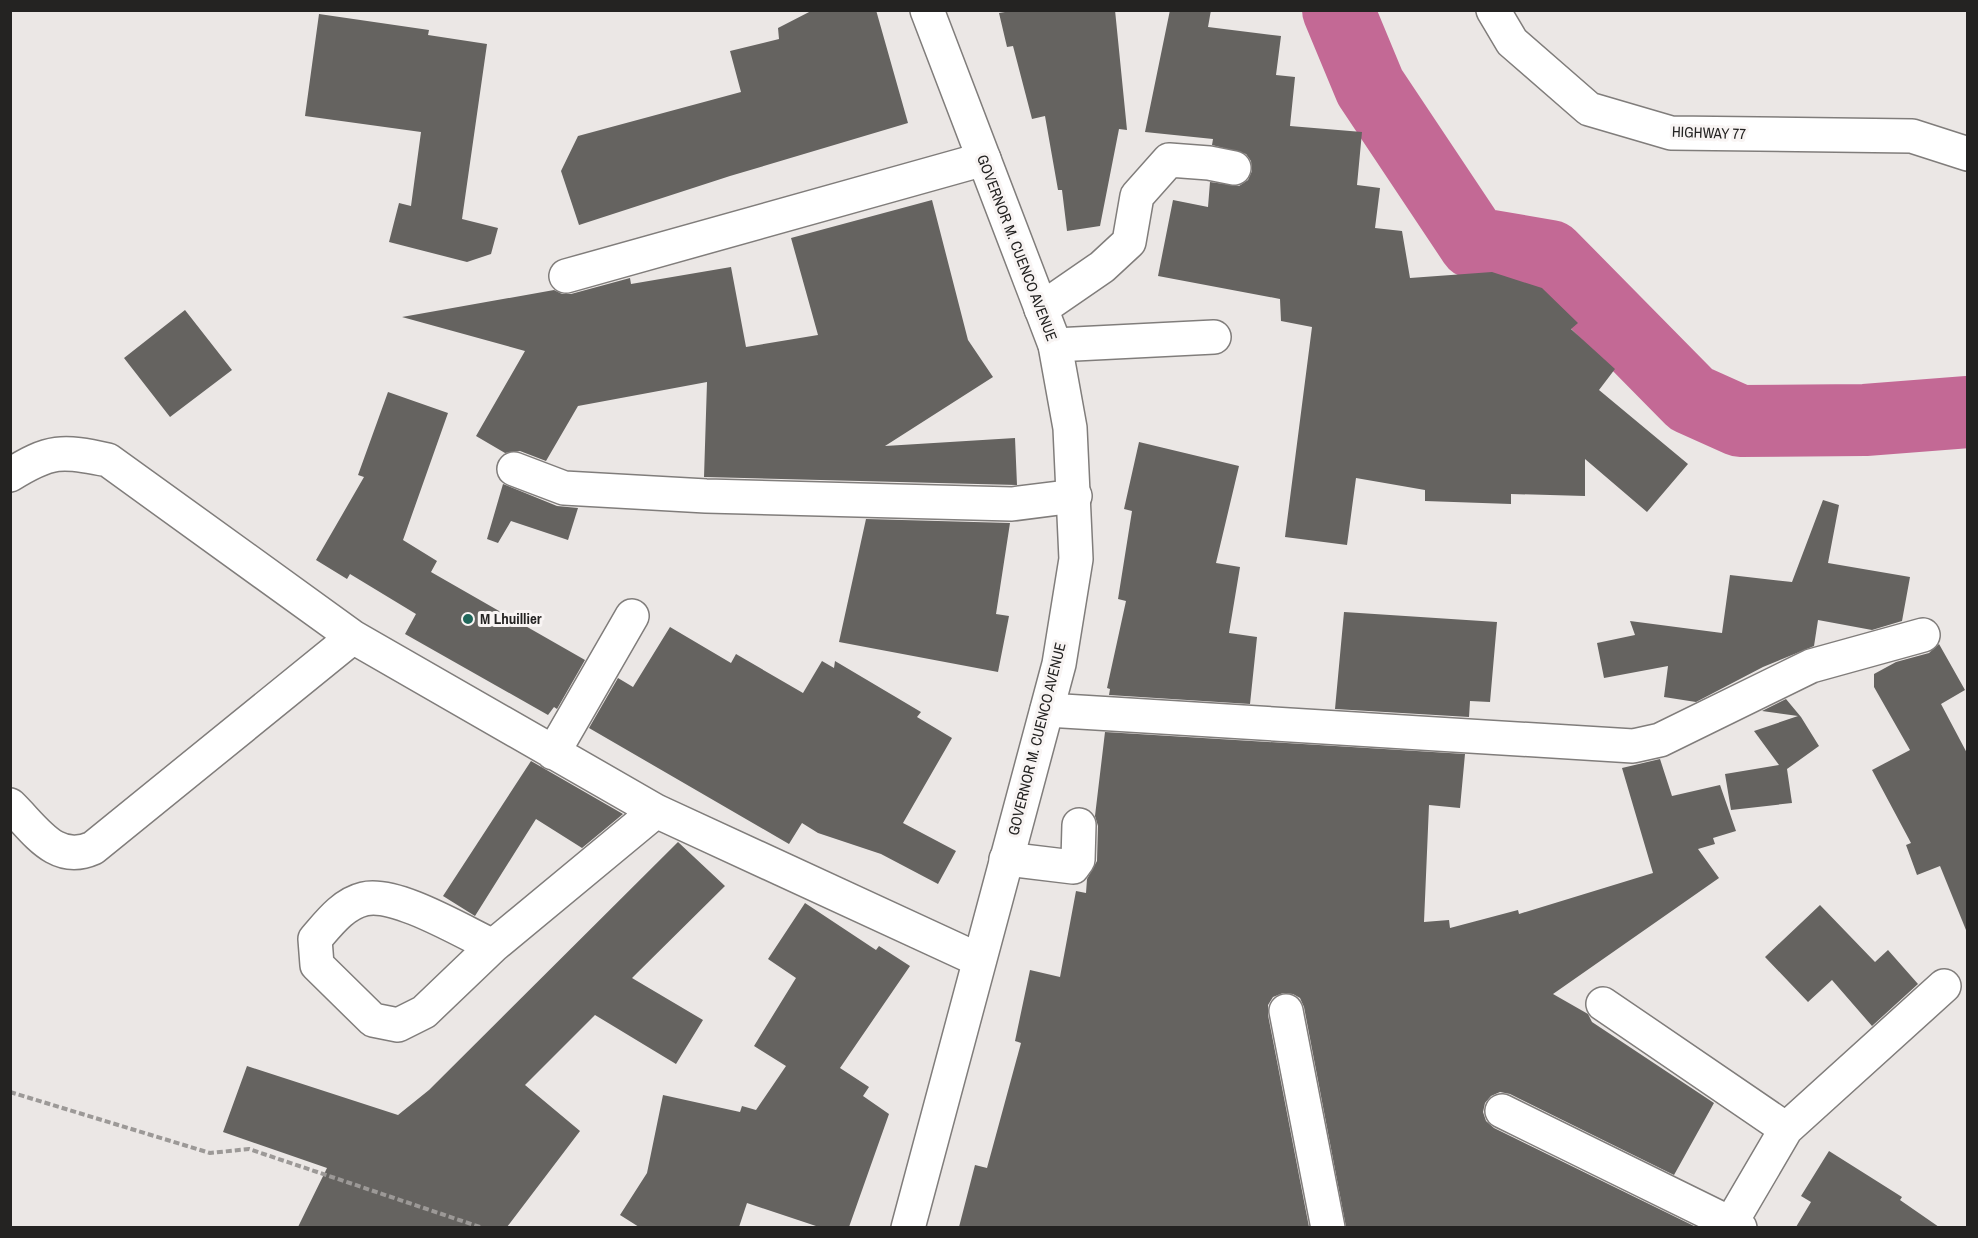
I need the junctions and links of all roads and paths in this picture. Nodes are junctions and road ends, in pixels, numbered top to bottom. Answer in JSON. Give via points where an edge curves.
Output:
{"nodes":[{"id":1,"x":927,"y":10,"type":"edge"},
{"id":2,"x":1493,"y":10,"type":"edge"},
{"id":3,"x":1968,"y":154,"type":"edge"},
{"id":4,"x":984,"y":159,"type":"junction"},
{"id":5,"x":1234,"y":168,"type":"dead end"},
{"id":6,"x":567,"y":276,"type":"dead end"},
{"id":7,"x":1041,"y":309,"type":"junction"},
{"id":8,"x":1214,"y":338,"type":"dead end"},
{"id":9,"x":1055,"y":345,"type":"junction"},
{"id":10,"x":514,"y":469,"type":"dead end"},
{"id":11,"x":10,"y":475,"type":"edge"},
{"id":12,"x":1075,"y":496,"type":"junction"},
{"id":13,"x":632,"y":616,"type":"dead end"},
{"id":14,"x":1923,"y":634,"type":"dead end"},
{"id":15,"x":352,"y":638,"type":"junction"},
{"id":16,"x":1047,"y":710,"type":"junction"},
{"id":17,"x":554,"y":753,"type":"junction"},
{"id":18,"x":10,"y":805,"type":"edge"},
{"id":19,"x":656,"y":811,"type":"junction"},
{"id":20,"x":1079,"y":825,"type":"dead end"},
{"id":21,"x":1006,"y":859,"type":"junction"},
{"id":22,"x":493,"y":946,"type":"junction"},
{"id":23,"x":979,"y":960,"type":"junction"},
{"id":24,"x":1944,"y":986,"type":"dead end"},
{"id":25,"x":1603,"y":1004,"type":"dead end"},
{"id":26,"x":1286,"y":1011,"type":"dead end"},
{"id":27,"x":10,"y":1092,"type":"edge"},
{"id":28,"x":1502,"y":1111,"type":"dead end"},
{"id":29,"x":1786,"y":1129,"type":"junction"},
{"id":30,"x":1733,"y":1226,"type":"edge"},
{"id":31,"x":483,"y":1227,"type":"edge"},
{"id":32,"x":908,"y":1227,"type":"edge"},
{"id":33,"x":1328,"y":1227,"type":"edge"}],
"edges":[{"from":1,"to":4,"type":"street","name":"GOVERNOR M. CUENCO AVENUE"},
{"from":2,"to":3,"type":"street","name":"HIGHWAY 77","via":[[1512,42],[1589,110],[1671,133],[1912,136]]},
{"from":4,"to":6,"type":"street"},
{"from":4,"to":7,"type":"street","name":"GOVERNOR M. CUENCO AVENUE"},
{"from":5,"to":7,"type":"street","via":[[1169,160],[1137,196],[1129,242],[1102,267]]},
{"from":7,"to":9,"type":"street","name":"GOVERNOR M. CUENCO AVENUE"},
{"from":8,"to":9,"type":"street"},
{"from":9,"to":12,"type":"street","name":"GOVERNOR M. CUENCO AVENUE","via":[[1070,428]]},
{"from":10,"to":12,"type":"street","via":[[564,488],[706,496],[1012,504]]},
{"from":11,"to":15,"type":"street","via":[[44,455],[76,453],[108,460]]},
{"from":12,"to":16,"type":"street","name":"GOVERNOR M. CUENCO AVENUE","via":[[1076,559],[1059,664]]},
{"from":13,"to":17,"type":"street"},
{"from":14,"to":16,"type":"street","via":[[1811,666],[1660,740],[1633,746]]},
{"from":15,"to":17,"type":"street"},
{"from":15,"to":18,"type":"street","via":[[93,848],[80,854],[58,850]]},
{"from":16,"to":21,"type":"street","name":"GOVERNOR M. CUENCO AVENUE"},
{"from":17,"to":19,"type":"street"},
{"from":19,"to":22,"type":"street"},
{"from":19,"to":23,"type":"street"},
{"from":20,"to":21,"type":"street","via":[[1078,860],[1073,867]]},
{"from":21,"to":23,"type":"street","name":"GOVERNOR M. CUENCO AVENUE"},
{"from":22,"to":22,"type":"street","via":[[424,1012],[398,1025],[372,1020],[317,965],[315,939],[336,914],[365,898],[399,901]]},
{"from":23,"to":32,"type":"street","name":"GOVERNOR M. CUENCO AVENUE"},
{"from":24,"to":29,"type":"street"},
{"from":25,"to":29,"type":"street"},
{"from":26,"to":33,"type":"street"},
{"from":27,"to":31,"type":"path","via":[[210,1153],[249,1149]]},
{"from":28,"to":30,"type":"street"},
{"from":29,"to":30,"type":"street"}]}
